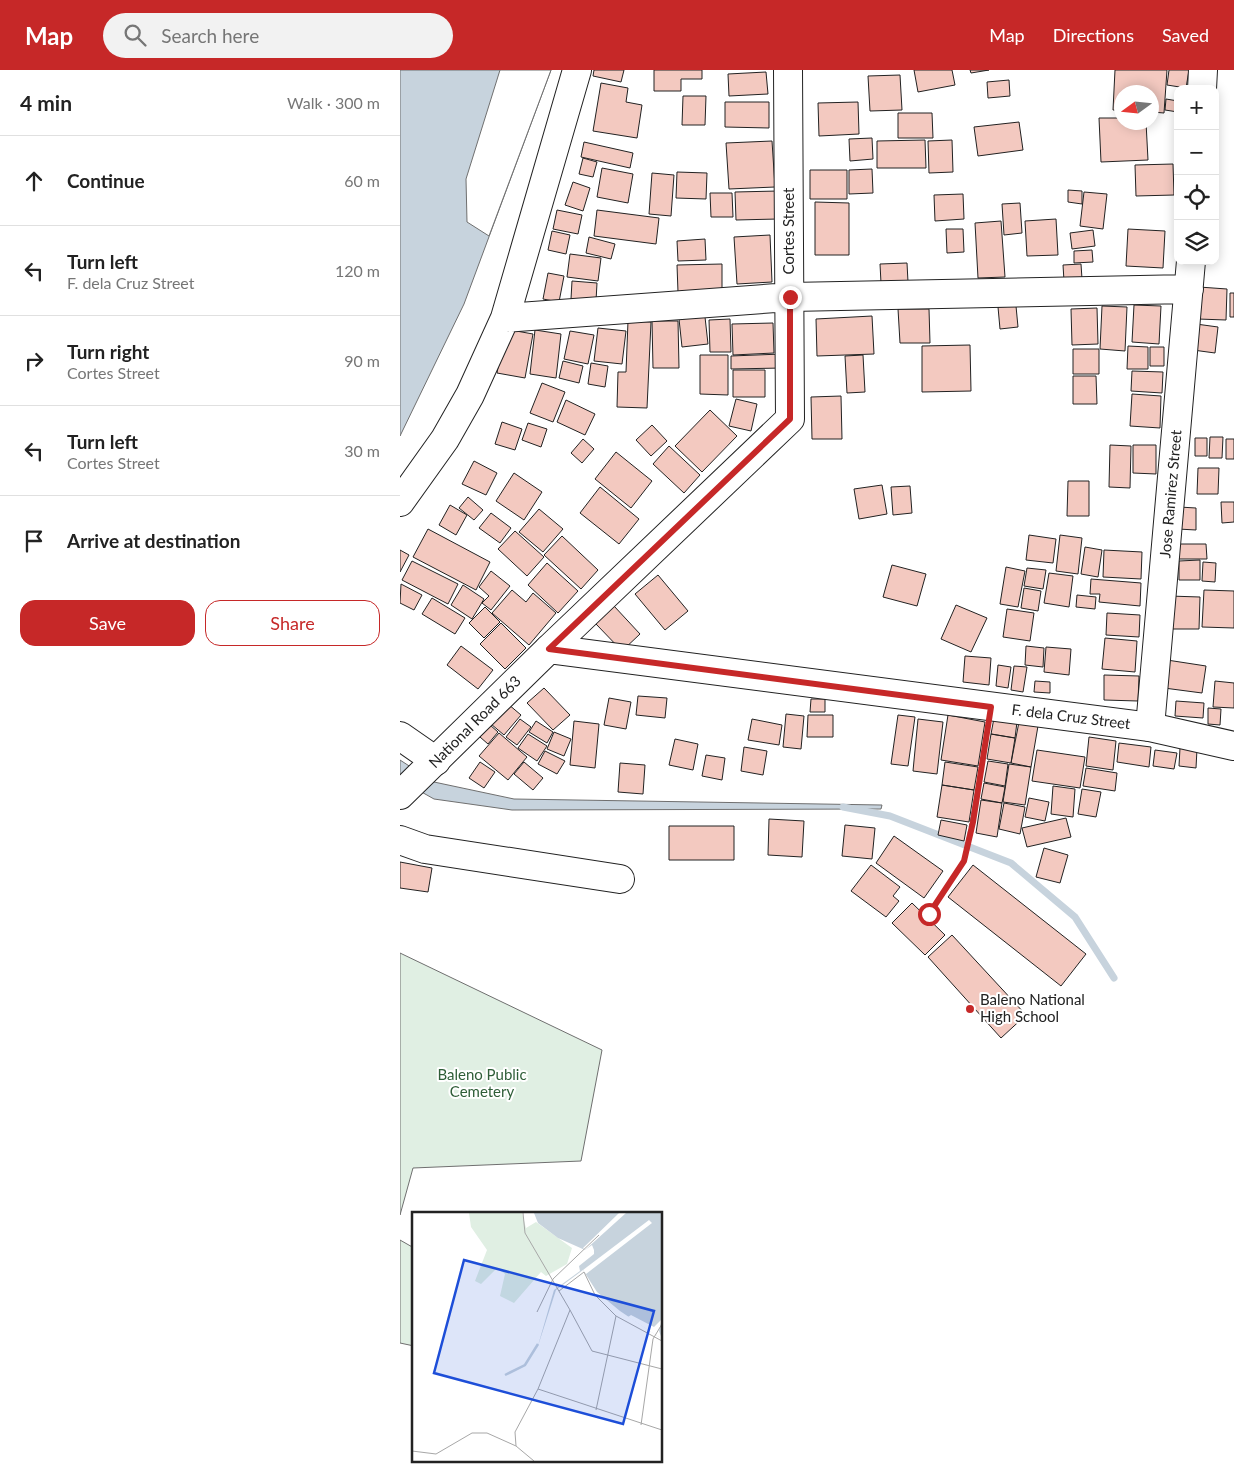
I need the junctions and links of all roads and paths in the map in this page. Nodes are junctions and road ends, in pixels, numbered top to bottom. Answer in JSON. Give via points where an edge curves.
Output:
{"nodes":[{"id":1,"x":577,"y":70,"type":"edge"},
{"id":2,"x":788,"y":70,"type":"edge"},
{"id":3,"x":1203,"y":70,"type":"edge"},
{"id":4,"x":1202,"y":85,"type":"edge"},
{"id":5,"x":1191,"y":265,"type":"edge"},
{"id":6,"x":1189,"y":289,"type":"junction"},
{"id":7,"x":790,"y":297,"type":"junction"},
{"id":8,"x":505,"y":318,"type":"junction"},
{"id":9,"x":400,"y":502,"type":"edge"},
{"id":10,"x":549,"y":649,"type":"junction"},
{"id":11,"x":991,"y":707,"type":"junction"},
{"id":12,"x":1150,"y":727,"type":"junction"},
{"id":13,"x":400,"y":736,"type":"edge"},
{"id":14,"x":1234,"y":746,"type":"edge"},
{"id":15,"x":432,"y":765,"type":"junction"},
{"id":16,"x":400,"y":795,"type":"edge"},
{"id":17,"x":400,"y":840,"type":"edge"},
{"id":18,"x":620,"y":879,"type":"dead end"},
{"id":19,"x":929,"y":914,"type":"dead end"}],
"edges":[{"from":1,"to":8,"type":"street"},
{"from":2,"to":7,"type":"street","name":"Cortes Street"},
{"from":3,"to":4,"type":"street"},
{"from":5,"to":6,"type":"street","name":"Jose Ramirez Street"},
{"from":6,"to":7,"type":"street"},
{"from":6,"to":12,"type":"street","name":"Jose Ramirez Street"},
{"from":7,"to":8,"type":"street"},
{"from":7,"to":10,"type":"street","name":"Cortes Street","via":[[790,419]]},
{"from":8,"to":9,"type":"street","via":[[470,395],[445,439]]},
{"from":10,"to":11,"type":"street","name":"F. dela Cruz Street"},
{"from":10,"to":15,"type":"street","name":"National Road 663"},
{"from":11,"to":12,"type":"street","name":"F. dela Cruz Street"},
{"from":11,"to":19,"type":"path","via":[[964,861]]},
{"from":12,"to":14,"type":"street","name":"F. dela Cruz Street"},
{"from":13,"to":15,"type":"street"},
{"from":15,"to":16,"type":"street","name":"National Road 663"},
{"from":17,"to":18,"type":"street","via":[[425,849]]}]}
